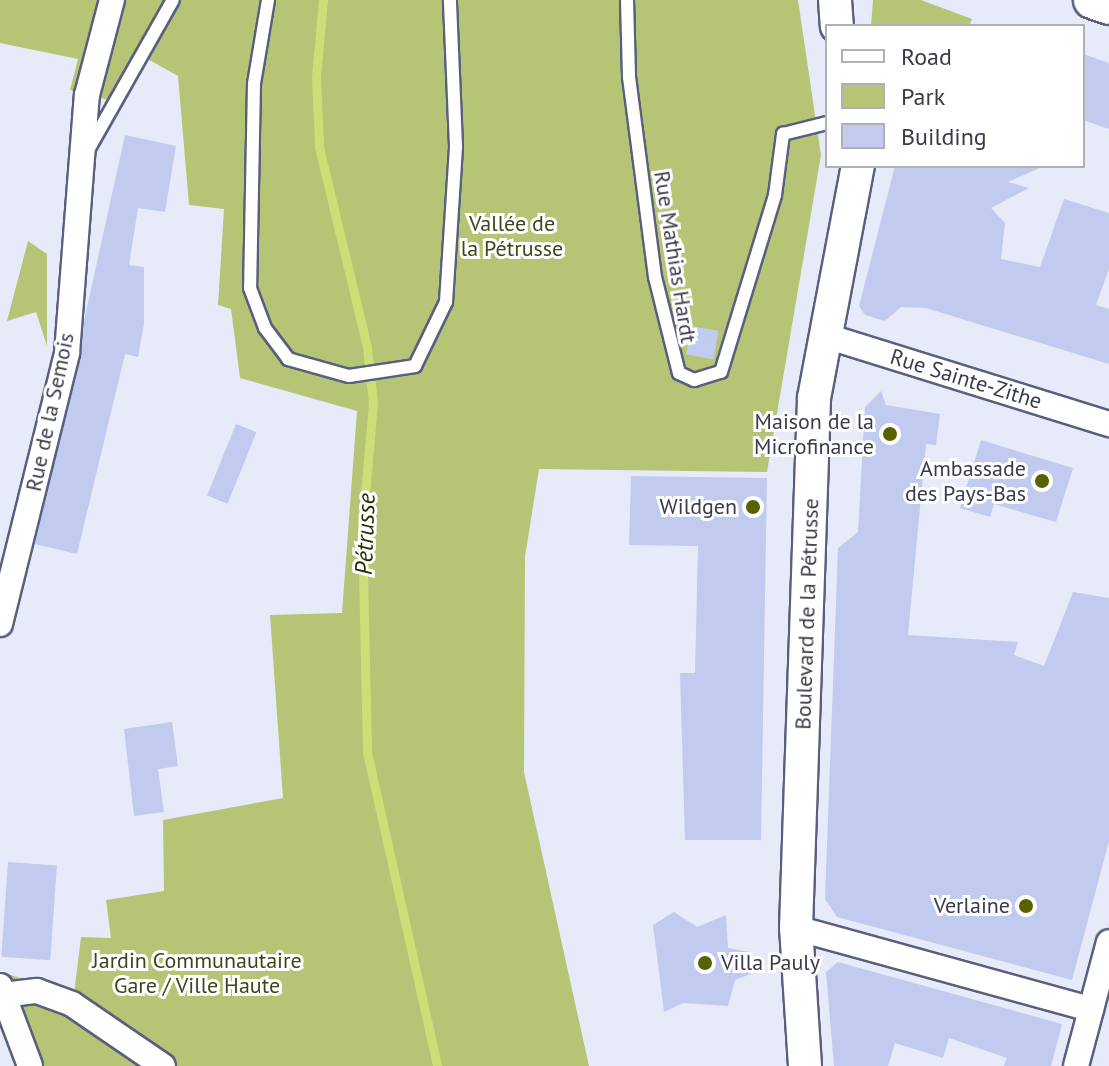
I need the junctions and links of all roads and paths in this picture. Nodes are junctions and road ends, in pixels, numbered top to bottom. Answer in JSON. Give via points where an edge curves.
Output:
{"nodes":[{"id":1,"x":112,"y":0,"type":"edge"},
{"id":2,"x":173,"y":0,"type":"edge"},
{"id":3,"x":268,"y":0,"type":"edge"},
{"id":4,"x":450,"y":0,"type":"edge"},
{"id":5,"x":627,"y":0,"type":"edge"},
{"id":6,"x":835,"y":0,"type":"edge"},
{"id":7,"x":1092,"y":0,"type":"edge"},
{"id":8,"x":1109,"y":6,"type":"edge"},
{"id":9,"x":837,"y":24,"type":"edge"},
{"id":10,"x":825,"y":124,"type":"edge"},
{"id":11,"x":88,"y":150,"type":"junction"},
{"id":12,"x":858,"y":168,"type":"edge"},
{"id":13,"x":823,"y":335,"type":"junction"},
{"id":14,"x":1109,"y":424,"type":"edge"},
{"id":15,"x":0,"y":624,"type":"edge"},
{"id":16,"x":796,"y":928,"type":"junction"},
{"id":17,"x":1109,"y":942,"type":"edge"},
{"id":18,"x":2,"y":991,"type":"edge"},
{"id":19,"x":1091,"y":1009,"type":"junction"},
{"id":20,"x":30,"y":1066,"type":"edge"},
{"id":21,"x":163,"y":1066,"type":"edge"},
{"id":22,"x":805,"y":1066,"type":"edge"},
{"id":23,"x":1076,"y":1066,"type":"edge"}],
"edges":[{"from":1,"to":11,"type":"street","name":"Rue de la Semois","via":[[87,95]]},
{"from":2,"to":11,"type":"lane"},
{"from":3,"to":4,"type":"lane","via":[[254,84],[250,288],[265,328],[288,359],[349,376],[415,366],[432,341],[448,290],[456,146]]},
{"from":5,"to":10,"type":"lane","name":"Rue Mathias Hardt","via":[[653,262],[679,373],[694,380],[721,372],[775,195],[783,134]]},
{"from":6,"to":9,"type":"main road"},
{"from":7,"to":8,"type":"main road"},
{"from":11,"to":15,"type":"street","name":"Rue de la Semois","via":[[67,353]]},
{"from":12,"to":13,"type":"main road","name":"Boulevard de la Pétrusse"},
{"from":13,"to":14,"type":"street","name":"Rue Sainte-Zithe"},
{"from":13,"to":16,"type":"main road","name":"Boulevard de la Pétrusse","via":[[814,398]]},
{"from":16,"to":19,"type":"street"},
{"from":16,"to":22,"type":"main road","name":"Boulevard de la Pétrusse"},
{"from":17,"to":19,"type":"street"},
{"from":18,"to":20,"type":"street"},
{"from":18,"to":21,"type":"street","via":[[37,991],[72,1004]]},
{"from":19,"to":23,"type":"street"}]}
